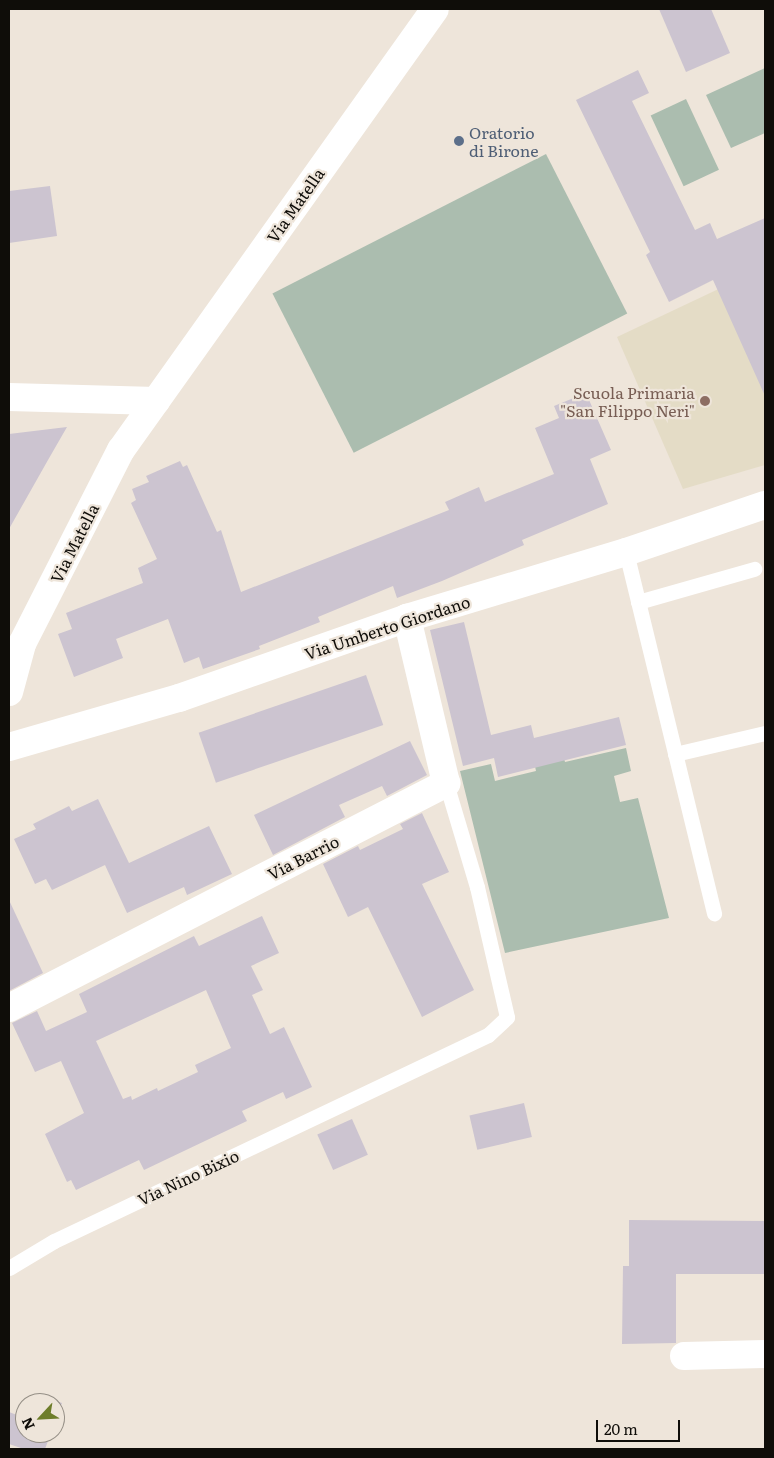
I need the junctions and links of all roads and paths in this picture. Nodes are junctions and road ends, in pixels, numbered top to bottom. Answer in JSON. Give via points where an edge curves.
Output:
{"nodes":[{"id":1,"x":435,"y":9,"type":"edge"},
{"id":2,"x":9,"y":396,"type":"edge"},
{"id":3,"x":156,"y":401,"type":"junction"},
{"id":4,"x":765,"y":505,"type":"edge"},
{"id":5,"x":626,"y":552,"type":"junction"},
{"id":6,"x":754,"y":570,"type":"dead end"},
{"id":7,"x":638,"y":602,"type":"junction"},
{"id":8,"x":407,"y":618,"type":"junction"},
{"id":9,"x":9,"y":692,"type":"edge"},
{"id":10,"x":765,"y":733,"type":"edge"},
{"id":11,"x":9,"y":747,"type":"edge"},
{"id":12,"x":675,"y":754,"type":"junction"},
{"id":13,"x":446,"y":783,"type":"junction"},
{"id":14,"x":714,"y":913,"type":"dead end"},
{"id":15,"x":9,"y":1008,"type":"edge"},
{"id":16,"x":9,"y":1268,"type":"edge"},
{"id":17,"x":765,"y":1354,"type":"edge"},
{"id":18,"x":684,"y":1356,"type":"dead end"}],
"edges":[{"from":1,"to":3,"type":"street","name":"Via Matella"},
{"from":2,"to":3,"type":"street"},
{"from":3,"to":9,"type":"street","name":"Via Matella","via":[[121,450],[22,644]]},
{"from":4,"to":5,"type":"street","name":"Via Umberto Giordano"},
{"from":5,"to":7,"type":"lane"},
{"from":5,"to":8,"type":"street","name":"Via Umberto Giordano"},
{"from":6,"to":7,"type":"lane"},
{"from":7,"to":12,"type":"lane"},
{"from":8,"to":11,"type":"street","name":"Via Umberto Giordano","via":[[179,698]]},
{"from":8,"to":13,"type":"street"},
{"from":10,"to":12,"type":"lane"},
{"from":12,"to":14,"type":"lane"},
{"from":13,"to":15,"type":"street","name":"Via Barrio"},
{"from":13,"to":16,"type":"lane","name":"Via Nino Bixio","via":[[477,887],[507,1017],[488,1035],[54,1241]]},
{"from":17,"to":18,"type":"street"}]}
